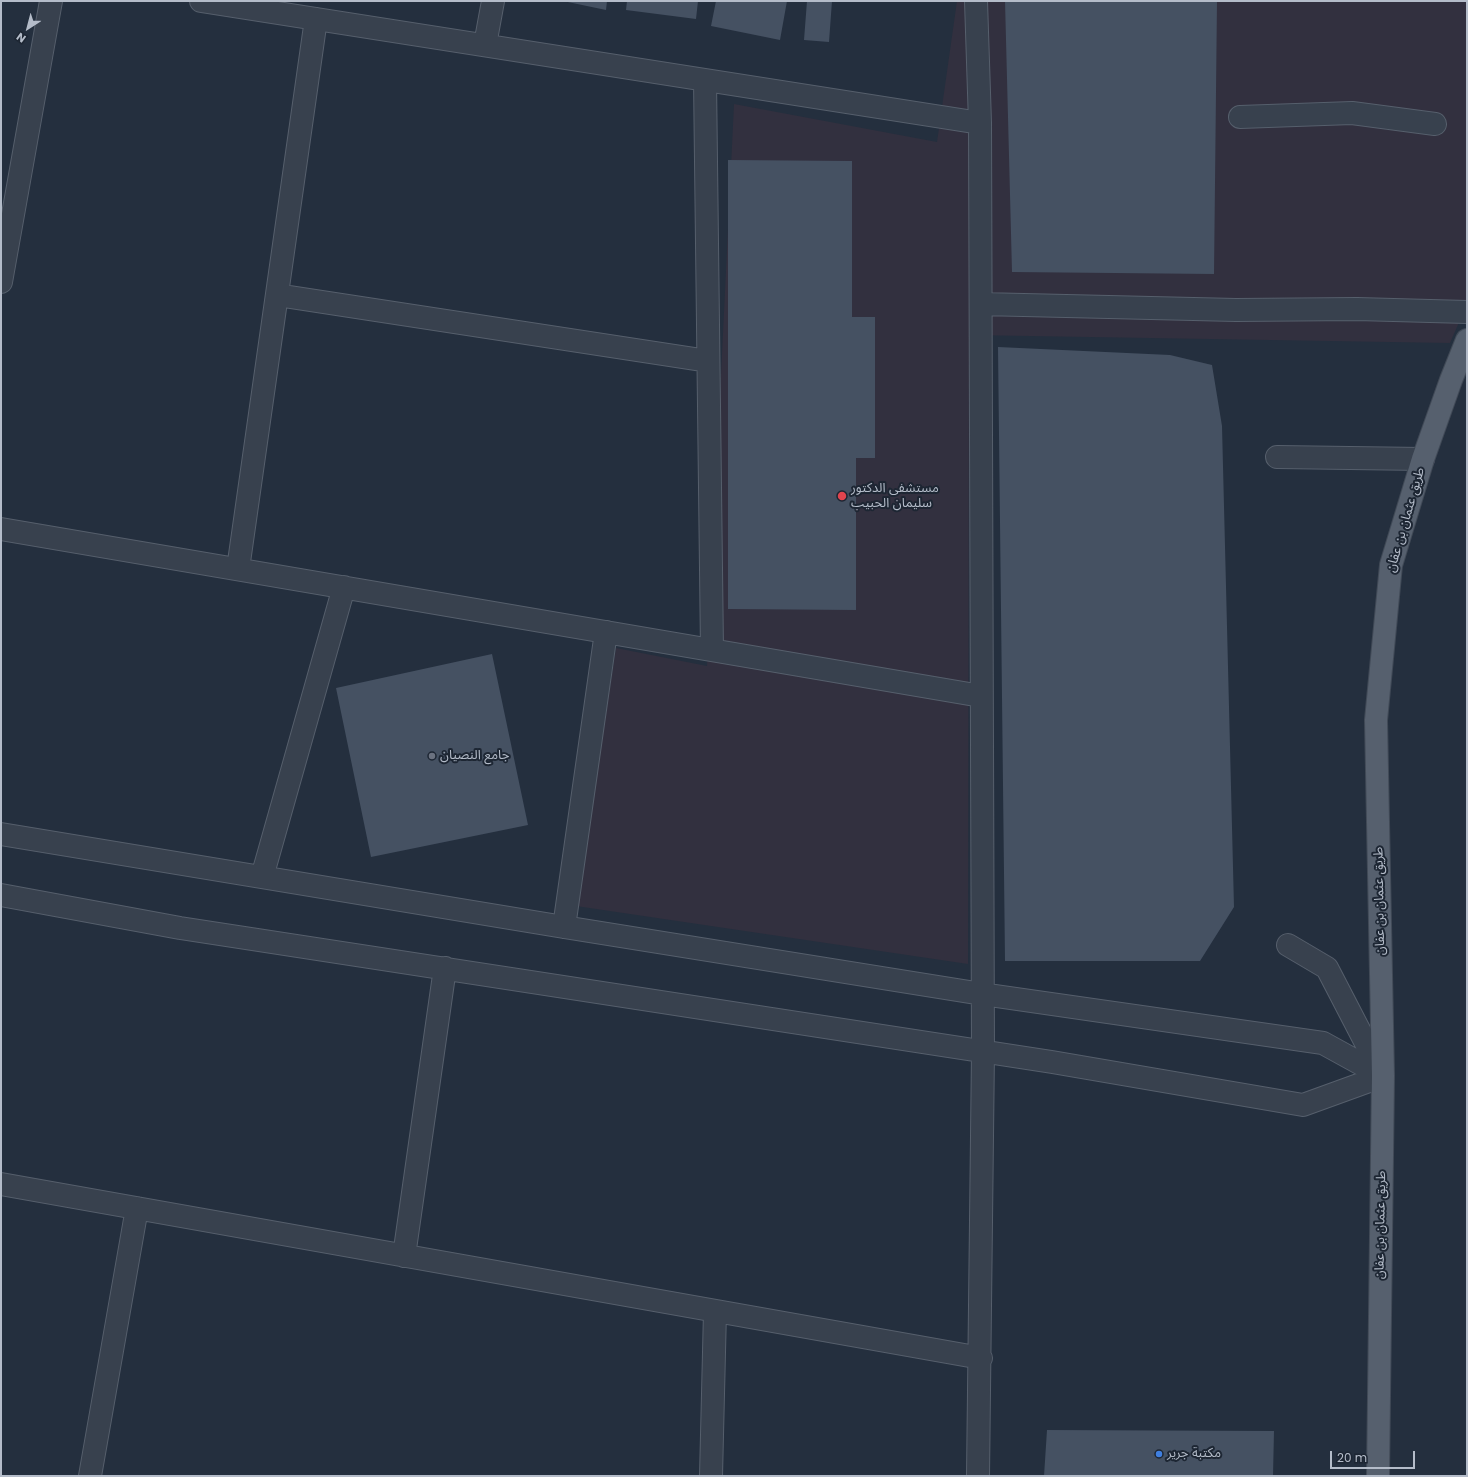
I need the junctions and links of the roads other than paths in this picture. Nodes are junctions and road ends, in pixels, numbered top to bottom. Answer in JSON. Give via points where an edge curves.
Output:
{"nodes":[{"id":1,"x":51,"y":1,"type":"edge"},
{"id":2,"x":201,"y":1,"type":"edge"},
{"id":3,"x":493,"y":1,"type":"edge"},
{"id":4,"x":976,"y":1,"type":"edge"},
{"id":5,"x":316,"y":19,"type":"junction"},
{"id":6,"x":485,"y":45,"type":"junction"},
{"id":7,"x":705,"y":80,"type":"junction"},
{"id":8,"x":1240,"y":117,"type":"dead end"},
{"id":9,"x":980,"y":123,"type":"junction"},
{"id":10,"x":1435,"y":124,"type":"dead end"},
{"id":11,"x":8,"y":206,"type":"edge"},
{"id":12,"x":1,"y":282,"type":"edge"},
{"id":13,"x":277,"y":295,"type":"junction"},
{"id":14,"x":981,"y":304,"type":"junction"},
{"id":15,"x":1467,"y":312,"type":"edge"},
{"id":16,"x":1467,"y":340,"type":"edge"},
{"id":17,"x":708,"y":360,"type":"junction"},
{"id":18,"x":1277,"y":457,"type":"dead end"},
{"id":19,"x":1423,"y":459,"type":"junction"},
{"id":20,"x":1,"y":528,"type":"edge"},
{"id":21,"x":238,"y":569,"type":"junction"},
{"id":22,"x":344,"y":587,"type":"junction"},
{"id":23,"x":606,"y":632,"type":"junction"},
{"id":24,"x":712,"y":650,"type":"junction"},
{"id":25,"x":981,"y":696,"type":"junction"},
{"id":26,"x":1,"y":834,"type":"edge"},
{"id":27,"x":262,"y":877,"type":"junction"},
{"id":28,"x":1,"y":895,"type":"edge"},
{"id":29,"x":564,"y":927,"type":"junction"},
{"id":30,"x":1288,"y":945,"type":"dead end"},
{"id":31,"x":445,"y":968,"type":"junction"},
{"id":32,"x":982,"y":994,"type":"junction"},
{"id":33,"x":983,"y":1051,"type":"junction"},
{"id":34,"x":1383,"y":1076,"type":"junction"},
{"id":35,"x":1,"y":1184,"type":"edge"},
{"id":36,"x":137,"y":1208,"type":"junction"},
{"id":37,"x":404,"y":1256,"type":"junction"},
{"id":38,"x":715,"y":1311,"type":"junction"},
{"id":39,"x":981,"y":1358,"type":"junction"},
{"id":40,"x":90,"y":1476,"type":"edge"},
{"id":41,"x":711,"y":1476,"type":"edge"},
{"id":42,"x":978,"y":1476,"type":"edge"},
{"id":43,"x":1378,"y":1476,"type":"edge"}],
"edges":[{"from":1,"to":11,"type":"street"},
{"from":2,"to":5,"type":"street"},
{"from":3,"to":6,"type":"street"},
{"from":4,"to":9,"type":"street"},
{"from":5,"to":6,"type":"street"},
{"from":5,"to":13,"type":"street"},
{"from":6,"to":7,"type":"street"},
{"from":7,"to":9,"type":"street"},
{"from":7,"to":17,"type":"street"},
{"from":8,"to":10,"type":"street","via":[[1352,113]]},
{"from":9,"to":14,"type":"street"},
{"from":11,"to":12,"type":"street"},
{"from":13,"to":17,"type":"street"},
{"from":13,"to":21,"type":"street"},
{"from":14,"to":15,"type":"street"},
{"from":14,"to":25,"type":"street"},
{"from":16,"to":19,"type":"main road","name":"طريق عثمان بن عفان"},
{"from":17,"to":24,"type":"street"},
{"from":18,"to":19,"type":"street"},
{"from":19,"to":34,"type":"main road","name":"طريق عثمان بن عفان","via":[[1391,565],[1376,720]]},
{"from":20,"to":21,"type":"street"},
{"from":21,"to":22,"type":"street"},
{"from":22,"to":23,"type":"street"},
{"from":22,"to":27,"type":"street"},
{"from":23,"to":24,"type":"street"},
{"from":23,"to":29,"type":"street"},
{"from":24,"to":25,"type":"street"},
{"from":25,"to":32,"type":"street"},
{"from":26,"to":27,"type":"street"},
{"from":27,"to":29,"type":"street"},
{"from":28,"to":31,"type":"street","via":[[180,928]]},
{"from":29,"to":32,"type":"street"},
{"from":30,"to":34,"type":"street","via":[[1327,968]]},
{"from":31,"to":33,"type":"street"},
{"from":31,"to":37,"type":"street"},
{"from":32,"to":33,"type":"street"},
{"from":32,"to":34,"type":"street","via":[[1323,1043]]},
{"from":33,"to":34,"type":"street","via":[[1303,1105]]},
{"from":33,"to":39,"type":"street"},
{"from":34,"to":43,"type":"main road","name":"طريق عثمان بن عفان"},
{"from":35,"to":36,"type":"street"},
{"from":36,"to":37,"type":"street"},
{"from":36,"to":40,"type":"street"},
{"from":37,"to":38,"type":"street"},
{"from":38,"to":39,"type":"street"},
{"from":38,"to":41,"type":"street"},
{"from":39,"to":42,"type":"street"}]}
